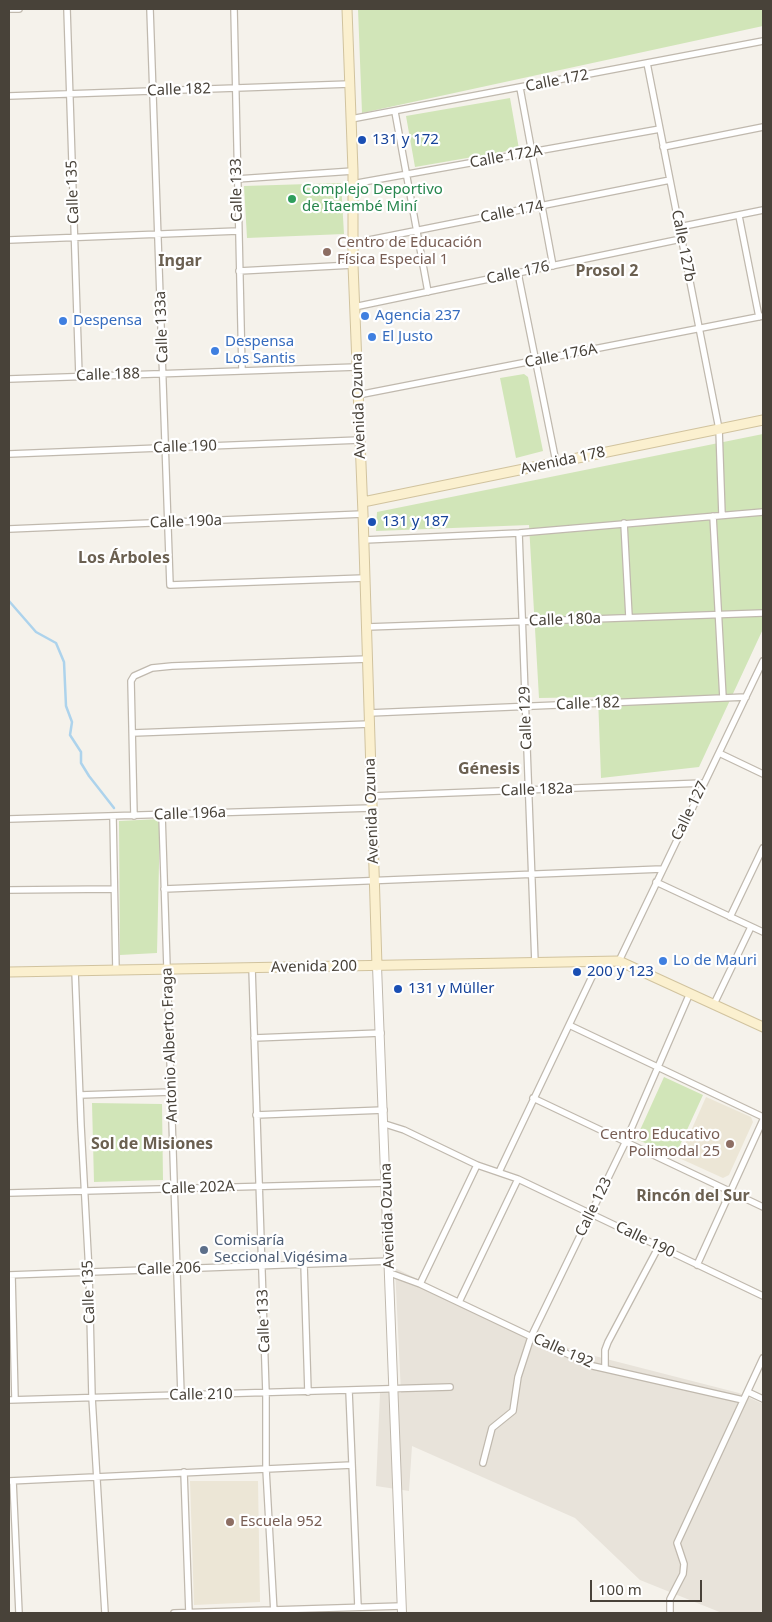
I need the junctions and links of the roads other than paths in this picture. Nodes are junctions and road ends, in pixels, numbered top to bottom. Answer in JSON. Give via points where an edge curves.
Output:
{"nodes":[{"id":1,"x":9,"y":9,"type":"edge"},
{"id":2,"x":19,"y":9,"type":"edge"},
{"id":3,"x":67,"y":9,"type":"edge"},
{"id":4,"x":150,"y":9,"type":"edge"},
{"id":5,"x":234,"y":9,"type":"edge"},
{"id":6,"x":347,"y":9,"type":"edge"},
{"id":7,"x":763,"y":41,"type":"edge"},
{"id":8,"x":647,"y":63,"type":"junction"},
{"id":9,"x":350,"y":84,"type":"junction"},
{"id":10,"x":235,"y":88,"type":"junction"},
{"id":11,"x":520,"y":88,"type":"junction"},
{"id":12,"x":153,"y":91,"type":"junction"},
{"id":13,"x":70,"y":94,"type":"junction"},
{"id":14,"x":9,"y":96,"type":"edge"},
{"id":15,"x":395,"y":112,"type":"junction"},
{"id":16,"x":351,"y":120,"type":"junction"},
{"id":17,"x":763,"y":127,"type":"edge"},
{"id":18,"x":660,"y":130,"type":"junction"},
{"id":19,"x":663,"y":147,"type":"junction"},
{"id":20,"x":532,"y":152,"type":"junction"},
{"id":21,"x":353,"y":171,"type":"junction"},
{"id":22,"x":406,"y":174,"type":"junction"},
{"id":23,"x":237,"y":179,"type":"junction"},
{"id":24,"x":670,"y":180,"type":"junction"},
{"id":25,"x":352,"y":184,"type":"junction"},
{"id":26,"x":542,"y":206,"type":"junction"},
{"id":27,"x":763,"y":210,"type":"edge"},
{"id":28,"x":739,"y":216,"type":"junction"},
{"id":29,"x":679,"y":227,"type":"junction"},
{"id":30,"x":238,"y":231,"type":"junction"},
{"id":31,"x":416,"y":231,"type":"junction"},
{"id":32,"x":159,"y":234,"type":"junction"},
{"id":33,"x":75,"y":237,"type":"junction"},
{"id":34,"x":682,"y":239,"type":"junction"},
{"id":35,"x":9,"y":240,"type":"edge"},
{"id":36,"x":354,"y":243,"type":"junction"},
{"id":37,"x":353,"y":265,"type":"junction"},
{"id":38,"x":553,"y":266,"type":"junction"},
{"id":39,"x":240,"y":271,"type":"junction"},
{"id":40,"x":518,"y":273,"type":"junction"},
{"id":41,"x":428,"y":292,"type":"junction"},
{"id":42,"x":354,"y":307,"type":"junction"},
{"id":43,"x":761,"y":317,"type":"edge"},
{"id":44,"x":699,"y":329,"type":"junction"},
{"id":45,"x":536,"y":360,"type":"junction"},
{"id":46,"x":357,"y":367,"type":"junction"},
{"id":47,"x":242,"y":371,"type":"junction"},
{"id":48,"x":164,"y":373,"type":"junction"},
{"id":49,"x":80,"y":376,"type":"junction"},
{"id":50,"x":9,"y":379,"type":"edge"},
{"id":51,"x":358,"y":395,"type":"junction"},
{"id":52,"x":763,"y":420,"type":"edge"},
{"id":53,"x":719,"y":429,"type":"junction"},
{"id":54,"x":360,"y":440,"type":"junction"},
{"id":55,"x":166,"y":448,"type":"junction"},
{"id":56,"x":9,"y":454,"type":"edge"},
{"id":57,"x":556,"y":462,"type":"junction"},
{"id":58,"x":363,"y":502,"type":"junction"},
{"id":59,"x":763,"y":512,"type":"edge"},
{"id":60,"x":363,"y":514,"type":"junction"},
{"id":61,"x":722,"y":515,"type":"junction"},
{"id":62,"x":713,"y":516,"type":"junction"},
{"id":63,"x":169,"y":523,"type":"junction"},
{"id":64,"x":624,"y":523,"type":"junction"},
{"id":65,"x":9,"y":528,"type":"edge"},
{"id":66,"x":519,"y":533,"type":"junction"},
{"id":67,"x":364,"y":540,"type":"junction"},
{"id":68,"x":365,"y":578,"type":"junction"},
{"id":69,"x":763,"y":613,"type":"edge"},
{"id":70,"x":718,"y":614,"type":"junction"},
{"id":71,"x":629,"y":617,"type":"junction"},
{"id":72,"x":522,"y":621,"type":"junction"},
{"id":73,"x":367,"y":627,"type":"junction"},
{"id":74,"x":368,"y":659,"type":"junction"},
{"id":75,"x":763,"y":661,"type":"edge"},
{"id":76,"x":746,"y":697,"type":"junction"},
{"id":77,"x":723,"y":698,"type":"junction"},
{"id":78,"x":525,"y":707,"type":"junction"},
{"id":79,"x":369,"y":713,"type":"junction"},
{"id":80,"x":370,"y":724,"type":"junction"},
{"id":81,"x":133,"y":733,"type":"junction"},
{"id":82,"x":719,"y":753,"type":"junction"},
{"id":83,"x":763,"y":774,"type":"edge"},
{"id":84,"x":703,"y":784,"type":"junction"},
{"id":85,"x":528,"y":790,"type":"junction"},
{"id":86,"x":372,"y":796,"type":"junction"},
{"id":87,"x":372,"y":808,"type":"junction"},
{"id":88,"x":134,"y":816,"type":"junction"},
{"id":89,"x":162,"y":816,"type":"junction"},
{"id":90,"x":113,"y":817,"type":"junction"},
{"id":91,"x":9,"y":819,"type":"edge"},
{"id":92,"x":763,"y":848,"type":"edge"},
{"id":93,"x":662,"y":869,"type":"junction"},
{"id":94,"x":531,"y":875,"type":"junction"},
{"id":95,"x":374,"y":881,"type":"junction"},
{"id":96,"x":656,"y":882,"type":"junction"},
{"id":97,"x":114,"y":889,"type":"junction"},
{"id":98,"x":164,"y":889,"type":"junction"},
{"id":99,"x":9,"y":890,"type":"edge"},
{"id":100,"x":730,"y":917,"type":"junction"},
{"id":101,"x":751,"y":927,"type":"junction"},
{"id":102,"x":763,"y":932,"type":"edge"},
{"id":103,"x":619,"y":961,"type":"junction"},
{"id":104,"x":599,"y":962,"type":"junction"},
{"id":105,"x":535,"y":963,"type":"junction"},
{"id":106,"x":377,"y":966,"type":"junction"},
{"id":107,"x":252,"y":968,"type":"junction"},
{"id":108,"x":116,"y":970,"type":"junction"},
{"id":109,"x":167,"y":970,"type":"junction"},
{"id":110,"x":75,"y":971,"type":"junction"},
{"id":111,"x":9,"y":972,"type":"edge"},
{"id":112,"x":690,"y":993,"type":"junction"},
{"id":113,"x":714,"y":1004,"type":"junction"},
{"id":114,"x":568,"y":1025,"type":"junction"},
{"id":115,"x":763,"y":1027,"type":"edge"},
{"id":116,"x":381,"y":1033,"type":"junction"},
{"id":117,"x":254,"y":1038,"type":"junction"},
{"id":118,"x":657,"y":1068,"type":"junction"},
{"id":119,"x":171,"y":1092,"type":"junction"},
{"id":120,"x":80,"y":1095,"type":"junction"},
{"id":121,"x":533,"y":1098,"type":"junction"},
{"id":122,"x":384,"y":1110,"type":"junction"},
{"id":123,"x":256,"y":1115,"type":"junction"},
{"id":124,"x":763,"y":1119,"type":"edge"},
{"id":125,"x":384,"y":1124,"type":"junction"},
{"id":126,"x":625,"y":1142,"type":"junction"},
{"id":127,"x":477,"y":1165,"type":"junction"},
{"id":128,"x":499,"y":1172,"type":"junction"},
{"id":129,"x":518,"y":1179,"type":"junction"},
{"id":130,"x":387,"y":1182,"type":"junction"},
{"id":131,"x":259,"y":1186,"type":"junction"},
{"id":132,"x":174,"y":1189,"type":"junction"},
{"id":133,"x":85,"y":1190,"type":"junction"},
{"id":134,"x":732,"y":1192,"type":"junction"},
{"id":135,"x":9,"y":1193,"type":"edge"},
{"id":136,"x":763,"y":1206,"type":"edge"},
{"id":137,"x":591,"y":1214,"type":"junction"},
{"id":138,"x":659,"y":1246,"type":"junction"},
{"id":139,"x":390,"y":1261,"type":"junction"},
{"id":140,"x":304,"y":1264,"type":"junction"},
{"id":141,"x":697,"y":1265,"type":"junction"},
{"id":142,"x":262,"y":1266,"type":"junction"},
{"id":143,"x":177,"y":1268,"type":"junction"},
{"id":144,"x":89,"y":1272,"type":"junction"},
{"id":145,"x":390,"y":1273,"type":"junction"},
{"id":146,"x":10,"y":1275,"type":"edge"},
{"id":147,"x":420,"y":1284,"type":"junction"},
{"id":148,"x":763,"y":1296,"type":"edge"},
{"id":149,"x":459,"y":1302,"type":"junction"},
{"id":150,"x":531,"y":1337,"type":"junction"},
{"id":151,"x":763,"y":1358,"type":"edge"},
{"id":152,"x":605,"y":1368,"type":"junction"},
{"id":153,"x":450,"y":1387,"type":"dead end"},
{"id":154,"x":394,"y":1388,"type":"junction"},
{"id":155,"x":349,"y":1391,"type":"junction"},
{"id":156,"x":308,"y":1392,"type":"junction"},
{"id":157,"x":748,"y":1392,"type":"junction"},
{"id":158,"x":266,"y":1393,"type":"junction"},
{"id":159,"x":182,"y":1395,"type":"junction"},
{"id":160,"x":92,"y":1397,"type":"junction"},
{"id":161,"x":763,"y":1399,"type":"edge"},
{"id":162,"x":12,"y":1400,"type":"edge"},
{"id":163,"x":743,"y":1400,"type":"junction"},
{"id":164,"x":483,"y":1463,"type":"dead end"},
{"id":165,"x":352,"y":1464,"type":"junction"},
{"id":166,"x":266,"y":1468,"type":"junction"},
{"id":167,"x":184,"y":1472,"type":"junction"},
{"id":168,"x":96,"y":1477,"type":"junction"},
{"id":169,"x":11,"y":1481,"type":"edge"},
{"id":170,"x":358,"y":1607,"type":"junction"},
{"id":171,"x":402,"y":1610,"type":"edge"},
{"id":172,"x":318,"y":1611,"type":"edge"},
{"id":173,"x":273,"y":1612,"type":"edge"},
{"id":174,"x":19,"y":1613,"type":"edge"},
{"id":175,"x":104,"y":1613,"type":"edge"},
{"id":176,"x":174,"y":1613,"type":"edge"},
{"id":177,"x":189,"y":1613,"type":"edge"},
{"id":178,"x":670,"y":1613,"type":"edge"}],
"edges":[{"from":1,"to":2,"type":"street"},
{"from":3,"to":13,"type":"street","name":"Calle 135"},
{"from":4,"to":12,"type":"street","name":"Calle 133a"},
{"from":5,"to":10,"type":"street","name":"Calle 133"},
{"from":6,"to":9,"type":"main road","name":"Avenida Ozuna"},
{"from":7,"to":8,"type":"street","name":"Calle 172"},
{"from":8,"to":11,"type":"street","name":"Calle 172"},
{"from":8,"to":18,"type":"street","name":"Calle 127b"},
{"from":9,"to":10,"type":"street","name":"Calle 182"},
{"from":9,"to":16,"type":"main road","name":"Avenida Ozuna"},
{"from":10,"to":12,"type":"street","name":"Calle 182"},
{"from":10,"to":23,"type":"street","name":"Calle 133"},
{"from":11,"to":15,"type":"street","name":"Calle 172"},
{"from":11,"to":20,"type":"street"},
{"from":12,"to":13,"type":"street","name":"Calle 182"},
{"from":12,"to":32,"type":"street","name":"Calle 133a"},
{"from":13,"to":14,"type":"street","name":"Calle 182"},
{"from":13,"to":33,"type":"street","name":"Calle 135"},
{"from":15,"to":16,"type":"street","name":"Calle 172"},
{"from":15,"to":22,"type":"street"},
{"from":16,"to":21,"type":"main road","name":"Avenida Ozuna"},
{"from":17,"to":19,"type":"street"},
{"from":18,"to":19,"type":"street","name":"Calle 127b"},
{"from":18,"to":20,"type":"street","name":"Calle 172A"},
{"from":19,"to":24,"type":"street","name":"Calle 127b"},
{"from":20,"to":22,"type":"street","name":"Calle 172A"},
{"from":20,"to":26,"type":"street"},
{"from":21,"to":23,"type":"street"},
{"from":21,"to":25,"type":"main road","name":"Avenida Ozuna"},
{"from":22,"to":25,"type":"street","name":"Calle 172A"},
{"from":22,"to":31,"type":"street"},
{"from":23,"to":30,"type":"street","name":"Calle 133"},
{"from":24,"to":26,"type":"street","name":"Calle 174"},
{"from":24,"to":29,"type":"street","name":"Calle 127b"},
{"from":25,"to":36,"type":"main road","name":"Avenida Ozuna"},
{"from":26,"to":31,"type":"street","name":"Calle 174"},
{"from":26,"to":38,"type":"street"},
{"from":27,"to":28,"type":"street"},
{"from":28,"to":29,"type":"street"},
{"from":28,"to":43,"type":"street"},
{"from":29,"to":34,"type":"street","name":"Calle 127b"},
{"from":30,"to":32,"type":"street"},
{"from":30,"to":39,"type":"street","name":"Calle 133"},
{"from":31,"to":36,"type":"street","name":"Calle 174"},
{"from":31,"to":41,"type":"street"},
{"from":32,"to":33,"type":"street"},
{"from":32,"to":48,"type":"street","name":"Calle 133a"},
{"from":33,"to":35,"type":"street"},
{"from":33,"to":49,"type":"street","name":"Calle 135"},
{"from":34,"to":38,"type":"street","name":"Calle 176"},
{"from":34,"to":44,"type":"street","name":"Calle 127b"},
{"from":36,"to":37,"type":"main road","name":"Avenida Ozuna"},
{"from":37,"to":39,"type":"street"},
{"from":37,"to":42,"type":"main road","name":"Avenida Ozuna"},
{"from":38,"to":40,"type":"street","name":"Calle 176"},
{"from":39,"to":47,"type":"street","name":"Calle 133"},
{"from":40,"to":41,"type":"street","name":"Calle 176"},
{"from":40,"to":45,"type":"street"},
{"from":41,"to":42,"type":"street","name":"Calle 176"},
{"from":42,"to":46,"type":"main road","name":"Avenida Ozuna"},
{"from":43,"to":44,"type":"street","name":"Calle 176A"},
{"from":44,"to":45,"type":"street","name":"Calle 176A"},
{"from":44,"to":53,"type":"street","name":"Calle 127b"},
{"from":45,"to":51,"type":"street","name":"Calle 176A"},
{"from":45,"to":57,"type":"street"},
{"from":46,"to":47,"type":"street","name":"Calle 188"},
{"from":46,"to":51,"type":"main road","name":"Avenida Ozuna"},
{"from":47,"to":48,"type":"street","name":"Calle 188"},
{"from":48,"to":49,"type":"street","name":"Calle 188"},
{"from":48,"to":55,"type":"street","name":"Calle 133a"},
{"from":49,"to":50,"type":"street","name":"Calle 188"},
{"from":51,"to":54,"type":"main road","name":"Avenida Ozuna"},
{"from":52,"to":53,"type":"main road","name":"Avenida 178"},
{"from":53,"to":57,"type":"main road","name":"Avenida 178"},
{"from":53,"to":61,"type":"street","name":"Calle 127b"},
{"from":54,"to":55,"type":"street","name":"Calle 190"},
{"from":54,"to":58,"type":"main road","name":"Avenida Ozuna"},
{"from":55,"to":56,"type":"street","name":"Calle 190"},
{"from":55,"to":63,"type":"street","name":"Calle 133a"},
{"from":57,"to":58,"type":"main road","name":"Avenida 178"},
{"from":58,"to":60,"type":"main road","name":"Avenida Ozuna"},
{"from":59,"to":61,"type":"street"},
{"from":60,"to":63,"type":"street","name":"Calle 190a"},
{"from":60,"to":67,"type":"main road","name":"Avenida Ozuna"},
{"from":61,"to":62,"type":"street"},
{"from":62,"to":64,"type":"street"},
{"from":62,"to":70,"type":"street"},
{"from":63,"to":65,"type":"street","name":"Calle 190a"},
{"from":63,"to":68,"type":"street","name":"Calle 133a","via":[[170,585]]},
{"from":64,"to":66,"type":"street"},
{"from":64,"to":71,"type":"street"},
{"from":66,"to":67,"type":"street"},
{"from":66,"to":72,"type":"street","name":"Calle 129"},
{"from":67,"to":68,"type":"main road","name":"Avenida Ozuna"},
{"from":68,"to":73,"type":"main road","name":"Avenida Ozuna"},
{"from":69,"to":70,"type":"street","name":"Calle 180a"},
{"from":70,"to":71,"type":"street","name":"Calle 180a"},
{"from":70,"to":77,"type":"street"},
{"from":71,"to":72,"type":"street","name":"Calle 180a"},
{"from":72,"to":73,"type":"street","name":"Calle 180a"},
{"from":72,"to":78,"type":"street","name":"Calle 129"},
{"from":73,"to":74,"type":"main road","name":"Avenida Ozuna"},
{"from":74,"to":79,"type":"main road","name":"Avenida Ozuna"},
{"from":74,"to":81,"type":"street","via":[[172,666],[140,672],[131,681]]},
{"from":75,"to":76,"type":"street","name":"Calle 127"},
{"from":76,"to":77,"type":"street","name":"Calle 182"},
{"from":76,"to":82,"type":"street","name":"Calle 127"},
{"from":77,"to":78,"type":"street","name":"Calle 182"},
{"from":78,"to":79,"type":"street","name":"Calle 182"},
{"from":78,"to":85,"type":"street","name":"Calle 129"},
{"from":79,"to":80,"type":"main road","name":"Avenida Ozuna"},
{"from":80,"to":81,"type":"street"},
{"from":80,"to":86,"type":"main road","name":"Avenida Ozuna"},
{"from":81,"to":88,"type":"street"},
{"from":82,"to":83,"type":"street"},
{"from":82,"to":84,"type":"street","name":"Calle 127"},
{"from":84,"to":85,"type":"street","name":"Calle 182a"},
{"from":84,"to":93,"type":"street","name":"Calle 127"},
{"from":85,"to":86,"type":"street","name":"Calle 182a"},
{"from":85,"to":94,"type":"street","name":"Calle 129"},
{"from":86,"to":87,"type":"main road","name":"Avenida Ozuna"},
{"from":87,"to":89,"type":"street","name":"Calle 196a"},
{"from":87,"to":95,"type":"main road","name":"Avenida Ozuna"},
{"from":88,"to":89,"type":"street","name":"Calle 196a"},
{"from":88,"to":90,"type":"street","name":"Calle 196a"},
{"from":89,"to":98,"type":"street","name":"Antonio Alberto Fraga"},
{"from":90,"to":91,"type":"street","name":"Calle 196a"},
{"from":90,"to":97,"type":"street"},
{"from":92,"to":100,"type":"street"},
{"from":93,"to":94,"type":"street"},
{"from":93,"to":96,"type":"street","name":"Calle 127"},
{"from":94,"to":95,"type":"street"},
{"from":94,"to":105,"type":"street","name":"Calle 129"},
{"from":95,"to":98,"type":"street"},
{"from":95,"to":106,"type":"main road","name":"Avenida Ozuna"},
{"from":96,"to":100,"type":"street"},
{"from":96,"to":103,"type":"street","name":"Calle 127"},
{"from":97,"to":99,"type":"street"},
{"from":97,"to":108,"type":"street"},
{"from":98,"to":109,"type":"street","name":"Antonio Alberto Fraga"},
{"from":100,"to":101,"type":"street"},
{"from":101,"to":102,"type":"street"},
{"from":101,"to":113,"type":"street"},
{"from":103,"to":104,"type":"main road","name":"Avenida 200"},
{"from":103,"to":112,"type":"main road"},
{"from":104,"to":105,"type":"main road","name":"Avenida 200"},
{"from":104,"to":114,"type":"street"},
{"from":105,"to":106,"type":"main road","name":"Avenida 200"},
{"from":106,"to":107,"type":"main road","name":"Avenida 200"},
{"from":106,"to":116,"type":"street","name":"Avenida Ozuna"},
{"from":107,"to":109,"type":"main road","name":"Avenida 200"},
{"from":107,"to":117,"type":"street","name":"Calle 133"},
{"from":108,"to":109,"type":"main road","name":"Avenida 200"},
{"from":108,"to":110,"type":"main road","name":"Avenida 200"},
{"from":109,"to":119,"type":"street","name":"Antonio Alberto Fraga"},
{"from":110,"to":111,"type":"main road","name":"Avenida 200"},
{"from":110,"to":120,"type":"street","name":"Calle 135"},
{"from":112,"to":113,"type":"main road"},
{"from":112,"to":118,"type":"street","name":"Calle 123"},
{"from":113,"to":115,"type":"main road"},
{"from":114,"to":118,"type":"street"},
{"from":114,"to":121,"type":"street"},
{"from":116,"to":117,"type":"street"},
{"from":116,"to":122,"type":"street","name":"Avenida Ozuna"},
{"from":117,"to":123,"type":"street","name":"Calle 133"},
{"from":118,"to":124,"type":"street"},
{"from":118,"to":126,"type":"street","name":"Calle 123"},
{"from":119,"to":120,"type":"street"},
{"from":119,"to":132,"type":"street","name":"Antonio Alberto Fraga"},
{"from":120,"to":133,"type":"street","name":"Calle 135"},
{"from":121,"to":126,"type":"street"},
{"from":121,"to":128,"type":"street"},
{"from":122,"to":123,"type":"street"},
{"from":122,"to":125,"type":"street","name":"Avenida Ozuna"},
{"from":123,"to":131,"type":"street","name":"Calle 133"},
{"from":124,"to":134,"type":"street"},
{"from":125,"to":127,"type":"street","name":"Calle 190","via":[[404,1130]]},
{"from":125,"to":130,"type":"street","name":"Avenida Ozuna"},
{"from":126,"to":134,"type":"street"},
{"from":126,"to":137,"type":"street","name":"Calle 123"},
{"from":127,"to":128,"type":"street","name":"Calle 190"},
{"from":127,"to":147,"type":"street"},
{"from":128,"to":129,"type":"street","name":"Calle 190"},
{"from":129,"to":137,"type":"street","name":"Calle 190"},
{"from":129,"to":149,"type":"street"},
{"from":130,"to":131,"type":"street","name":"Calle 202A"},
{"from":130,"to":139,"type":"street","name":"Avenida Ozuna"},
{"from":131,"to":132,"type":"street","name":"Calle 202A"},
{"from":131,"to":142,"type":"street","name":"Calle 133"},
{"from":132,"to":133,"type":"street","name":"Calle 202A"},
{"from":132,"to":143,"type":"street","name":"Antonio Alberto Fraga"},
{"from":133,"to":135,"type":"street","name":"Calle 202A"},
{"from":133,"to":144,"type":"street","name":"Calle 135"},
{"from":134,"to":136,"type":"street"},
{"from":134,"to":141,"type":"street"},
{"from":137,"to":138,"type":"street","name":"Calle 190"},
{"from":137,"to":150,"type":"street","name":"Calle 123"},
{"from":138,"to":141,"type":"street","name":"Calle 190"},
{"from":138,"to":152,"type":"street","via":[[608,1342]]},
{"from":139,"to":140,"type":"street","name":"Calle 206"},
{"from":139,"to":145,"type":"street","name":"Avenida Ozuna"},
{"from":140,"to":142,"type":"street","name":"Calle 206"},
{"from":140,"to":156,"type":"street"},
{"from":141,"to":148,"type":"street","name":"Calle 190"},
{"from":142,"to":143,"type":"street","name":"Calle 206"},
{"from":142,"to":158,"type":"street","name":"Calle 133"},
{"from":143,"to":144,"type":"street","name":"Calle 206"},
{"from":143,"to":159,"type":"street","name":"Antonio Alberto Fraga"},
{"from":144,"to":146,"type":"street","name":"Calle 206"},
{"from":144,"to":160,"type":"street","name":"Calle 135"},
{"from":145,"to":147,"type":"street","name":"Calle 192"},
{"from":145,"to":154,"type":"street","name":"Avenida Ozuna"},
{"from":146,"to":162,"type":"street"},
{"from":147,"to":149,"type":"street","name":"Calle 192"},
{"from":149,"to":150,"type":"street","name":"Calle 192"},
{"from":150,"to":152,"type":"street","name":"Calle 192","via":[[593,1366]]},
{"from":150,"to":164,"type":"street","name":"Calle 123","via":[[518,1376],[513,1411],[492,1428]]},
{"from":151,"to":157,"type":"street"},
{"from":152,"to":163,"type":"street","name":"Calle 192"},
{"from":153,"to":154,"type":"street","name":"Calle 210"},
{"from":154,"to":155,"type":"street","name":"Calle 210"},
{"from":154,"to":171,"type":"street","name":"Avenida Ozuna"},
{"from":155,"to":156,"type":"street","name":"Calle 210"},
{"from":155,"to":165,"type":"street"},
{"from":156,"to":158,"type":"street","name":"Calle 210"},
{"from":157,"to":161,"type":"street"},
{"from":157,"to":163,"type":"street"},
{"from":158,"to":159,"type":"street","name":"Calle 210"},
{"from":158,"to":166,"type":"street","name":"Calle 133"},
{"from":159,"to":160,"type":"street","name":"Calle 210"},
{"from":160,"to":162,"type":"street","name":"Calle 210"},
{"from":160,"to":168,"type":"street","name":"Calle 135"},
{"from":163,"to":178,"type":"street","via":[[677,1543],[684,1564],[683,1574],[670,1599]]},
{"from":165,"to":166,"type":"street"},
{"from":165,"to":170,"type":"street"},
{"from":166,"to":167,"type":"street"},
{"from":166,"to":173,"type":"street","name":"Calle 133"},
{"from":167,"to":168,"type":"street"},
{"from":167,"to":177,"type":"street"},
{"from":168,"to":169,"type":"street"},
{"from":168,"to":175,"type":"street","name":"Calle 135"},
{"from":169,"to":174,"type":"street"},
{"from":170,"to":171,"type":"street"},
{"from":170,"to":172,"type":"street"},
{"from":172,"to":173,"type":"street"},
{"from":173,"to":177,"type":"street"},
{"from":176,"to":177,"type":"street"}]}
